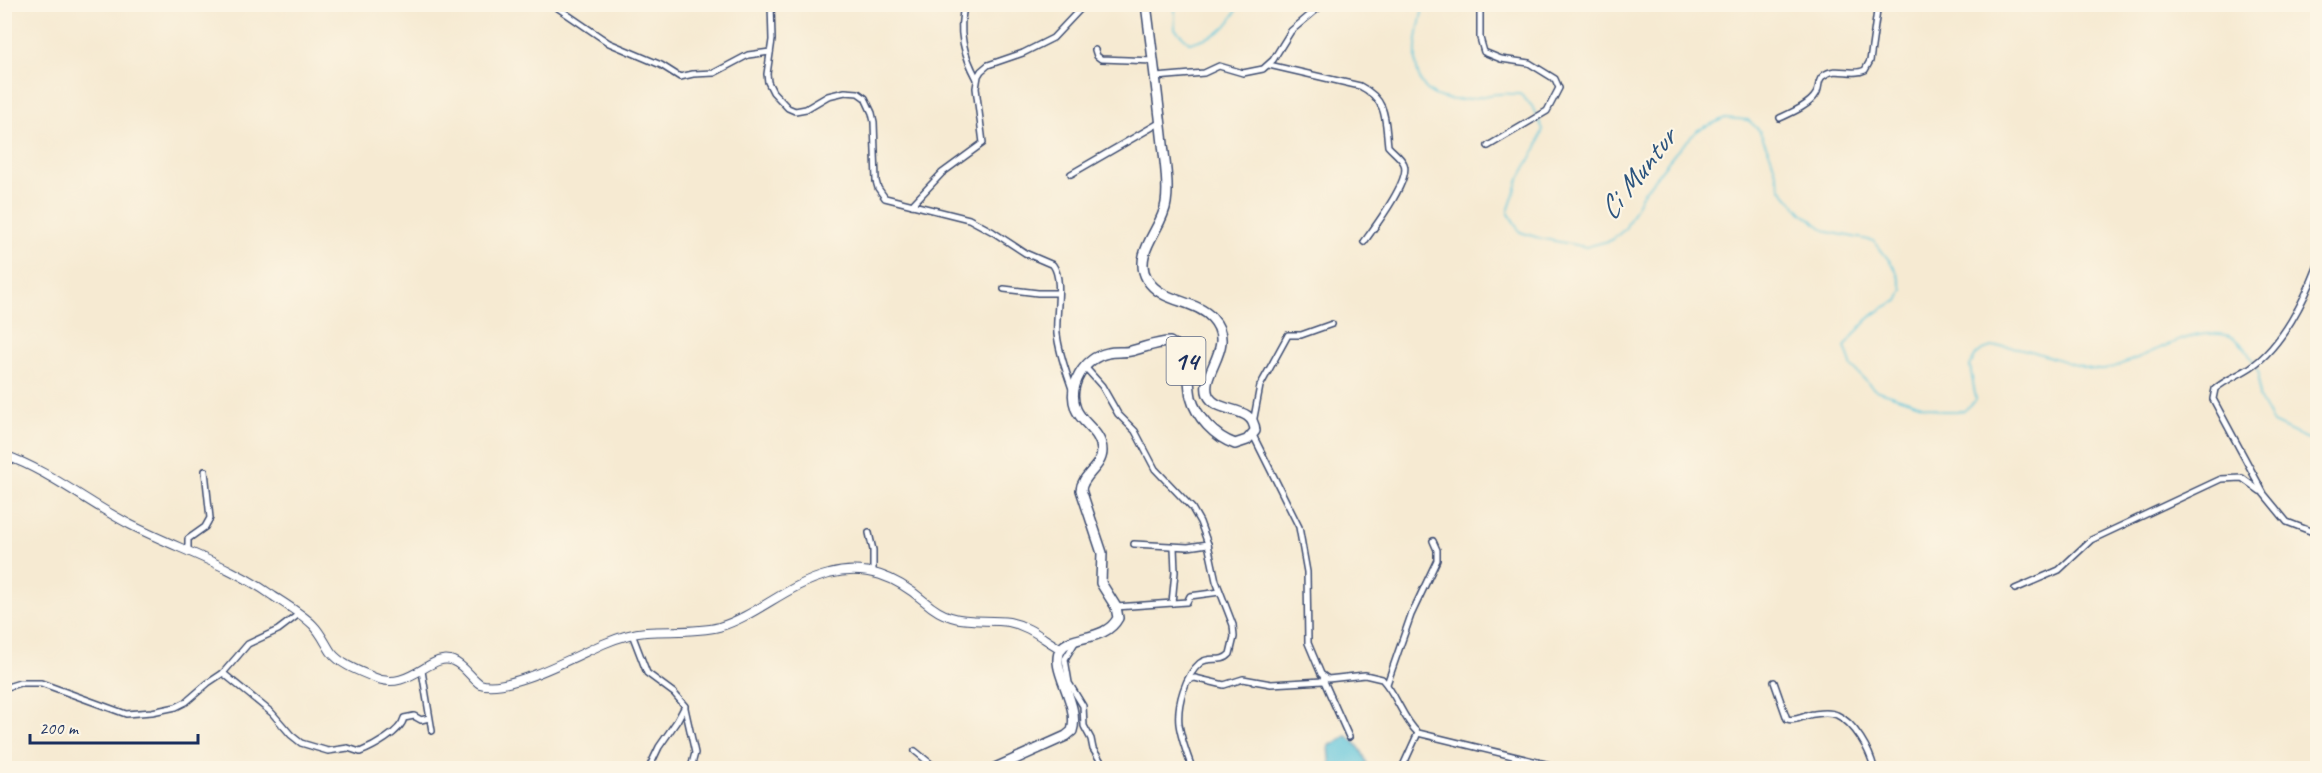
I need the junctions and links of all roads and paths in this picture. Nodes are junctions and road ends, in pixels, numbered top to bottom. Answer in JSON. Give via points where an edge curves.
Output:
{"nodes":[{"id":1,"x":552,"y":4,"type":"edge"},
{"id":2,"x":771,"y":4,"type":"edge"},
{"id":3,"x":965,"y":4,"type":"edge"},
{"id":4,"x":1084,"y":4,"type":"edge"},
{"id":5,"x":1146,"y":4,"type":"edge"},
{"id":6,"x":1323,"y":4,"type":"edge"},
{"id":7,"x":1480,"y":4,"type":"edge"},
{"id":8,"x":1878,"y":4,"type":"edge"},
{"id":9,"x":1095,"y":50,"type":"dead end"},
{"id":10,"x":770,"y":52,"type":"junction"},
{"id":11,"x":1154,"y":62,"type":"junction"},
{"id":12,"x":1269,"y":64,"type":"junction"},
{"id":13,"x":1156,"y":77,"type":"junction"},
{"id":14,"x":977,"y":79,"type":"junction"},
{"id":15,"x":1780,"y":118,"type":"dead end"},
{"id":16,"x":1161,"y":122,"type":"junction"},
{"id":17,"x":1488,"y":146,"type":"dead end"},
{"id":18,"x":1071,"y":174,"type":"dead end"},
{"id":19,"x":912,"y":205,"type":"junction"},
{"id":20,"x":1364,"y":242,"type":"dead end"},
{"id":21,"x":2318,"y":265,"type":"edge"},
{"id":22,"x":1004,"y":289,"type":"dead end"},
{"id":23,"x":1058,"y":293,"type":"junction"},
{"id":24,"x":1332,"y":324,"type":"dead end"},
{"id":25,"x":1085,"y":367,"type":"junction"},
{"id":26,"x":1072,"y":389,"type":"junction"},
{"id":27,"x":1253,"y":423,"type":"junction"},
{"id":28,"x":1253,"y":435,"type":"junction"},
{"id":29,"x":4,"y":455,"type":"edge"},
{"id":30,"x":205,"y":471,"type":"dead end"},
{"id":31,"x":2264,"y":494,"type":"junction"},
{"id":32,"x":869,"y":533,"type":"dead end"},
{"id":33,"x":2318,"y":534,"type":"edge"},
{"id":34,"x":1433,"y":541,"type":"dead end"},
{"id":35,"x":1134,"y":544,"type":"dead end"},
{"id":36,"x":1208,"y":544,"type":"junction"},
{"id":37,"x":1174,"y":547,"type":"junction"},
{"id":38,"x":188,"y":551,"type":"junction"},
{"id":39,"x":873,"y":571,"type":"junction"},
{"id":40,"x":2015,"y":589,"type":"dead end"},
{"id":41,"x":1220,"y":592,"type":"junction"},
{"id":42,"x":1172,"y":603,"type":"junction"},
{"id":43,"x":1116,"y":608,"type":"junction"},
{"id":44,"x":299,"y":614,"type":"junction"},
{"id":45,"x":632,"y":634,"type":"junction"},
{"id":46,"x":1076,"y":641,"type":"junction"},
{"id":47,"x":1061,"y":649,"type":"junction"},
{"id":48,"x":422,"y":671,"type":"junction"},
{"id":49,"x":224,"y":673,"type":"junction"},
{"id":50,"x":1322,"y":678,"type":"junction"},
{"id":51,"x":1188,"y":680,"type":"junction"},
{"id":52,"x":1774,"y":682,"type":"dead end"},
{"id":53,"x":1388,"y":684,"type":"junction"},
{"id":54,"x":4,"y":688,"type":"edge"},
{"id":55,"x":685,"y":706,"type":"junction"},
{"id":56,"x":429,"y":718,"type":"junction"},
{"id":57,"x":432,"y":731,"type":"dead end"},
{"id":58,"x":1418,"y":733,"type":"junction"},
{"id":59,"x":1349,"y":737,"type":"dead end"},
{"id":60,"x":915,"y":751,"type":"dead end"},
{"id":61,"x":649,"y":768,"type":"edge"},
{"id":62,"x":691,"y":768,"type":"edge"},
{"id":63,"x":936,"y":768,"type":"edge"},
{"id":64,"x":996,"y":768,"type":"edge"},
{"id":65,"x":1105,"y":768,"type":"edge"},
{"id":66,"x":1192,"y":768,"type":"edge"},
{"id":67,"x":1402,"y":768,"type":"edge"},
{"id":68,"x":1562,"y":768,"type":"edge"},
{"id":69,"x":1874,"y":768,"type":"edge"}],
"edges":[{"from":1,"to":10,"type":"street","via":[[609,43],[680,77],[714,73],[748,55]]},
{"from":2,"to":10,"type":"street"},
{"from":3,"to":14,"type":"street","via":[[963,43]]},
{"from":4,"to":14,"type":"street","via":[[1053,38],[988,65]]},
{"from":5,"to":11,"type":"highway","number":"14"},
{"from":6,"to":12,"type":"street","via":[[1291,31]]},
{"from":7,"to":17,"type":"street","via":[[1484,52],[1527,62],[1557,81],[1558,91],[1544,113]]},
{"from":8,"to":15,"type":"street","via":[[1870,61],[1865,70],[1838,70],[1824,75],[1812,99]]},
{"from":9,"to":11,"type":"street","via":[[1101,59]]},
{"from":10,"to":19,"type":"street","via":[[768,82],[788,108],[801,111],[828,96],[845,92],[865,98],[874,122],[878,188],[888,200]]},
{"from":11,"to":13,"type":"highway","number":"14"},
{"from":12,"to":13,"type":"street","via":[[1253,72],[1219,66],[1204,73]]},
{"from":12,"to":20,"type":"street","via":[[1360,86],[1370,91],[1384,110],[1388,146],[1405,168],[1397,193]]},
{"from":13,"to":16,"type":"highway","number":"14"},
{"from":14,"to":19,"type":"street","via":[[983,143],[942,173]]},
{"from":16,"to":18,"type":"street"},
{"from":16,"to":27,"type":"highway","number":"14","via":[[1166,202],[1161,222],[1144,254],[1144,273],[1152,286],[1198,308],[1218,326],[1219,356],[1207,382],[1208,395],[1216,405],[1246,415]]},
{"from":19,"to":23,"type":"street","via":[[969,219],[1053,265],[1058,272]]},
{"from":21,"to":31,"type":"street","via":[[2288,326],[2261,359],[2214,389],[2213,399]]},
{"from":22,"to":23,"type":"street"},
{"from":23,"to":26,"type":"street","via":[[1059,349]]},
{"from":24,"to":27,"type":"street","via":[[1288,336],[1260,386]]},
{"from":25,"to":26,"type":"highway","number":"14"},
{"from":25,"to":28,"type":"highway","number":"14","via":[[1109,352],[1170,342],[1183,354],[1194,405],[1210,427],[1234,444]]},
{"from":25,"to":36,"type":"street","via":[[1135,431],[1155,469],[1192,508]]},
{"from":26,"to":43,"type":"highway","via":[[1077,412],[1101,445],[1101,458],[1082,490],[1102,553],[1101,583]]},
{"from":27,"to":28,"type":"highway"},
{"from":28,"to":50,"type":"street","via":[[1299,527],[1307,572],[1308,643]]},
{"from":29,"to":38,"type":"main road","via":[[56,480],[133,526]]},
{"from":30,"to":38,"type":"street","via":[[210,518],[205,527],[188,538]]},
{"from":31,"to":33,"type":"street","via":[[2288,522]]},
{"from":31,"to":40,"type":"street","via":[[2242,478],[2221,479],[2091,540],[2058,570]]},
{"from":32,"to":39,"type":"street"},
{"from":34,"to":53,"type":"street","via":[[1437,560],[1411,615]]},
{"from":35,"to":37,"type":"street"},
{"from":36,"to":37,"type":"street"},
{"from":36,"to":41,"type":"street"},
{"from":37,"to":42,"type":"street"},
{"from":38,"to":44,"type":"main road","via":[[271,594]]},
{"from":39,"to":45,"type":"main road","via":[[820,576],[719,627]]},
{"from":39,"to":47,"type":"main road","via":[[897,582],[948,617],[1008,622]]},
{"from":41,"to":42,"type":"street"},
{"from":41,"to":51,"type":"street","via":[[1233,625],[1230,654],[1222,660],[1201,663]]},
{"from":42,"to":43,"type":"street"},
{"from":43,"to":46,"type":"highway","via":[[1118,618],[1111,627]]},
{"from":44,"to":48,"type":"main road","via":[[317,630],[339,660],[376,679],[394,681]]},
{"from":44,"to":49,"type":"street","via":[[278,630],[245,646]]},
{"from":45,"to":48,"type":"main road","via":[[503,686],[480,684],[450,659],[440,660]]},
{"from":45,"to":55,"type":"street","via":[[647,673]]},
{"from":46,"to":47,"type":"highway"},
{"from":46,"to":65,"type":"street","via":[[1065,659],[1068,680],[1082,703],[1084,727],[1092,749]]},
{"from":47,"to":64,"type":"highway","via":[[1059,669],[1074,710],[1072,731]]},
{"from":48,"to":56,"type":"street"},
{"from":49,"to":54,"type":"street","via":[[181,705],[141,714],[126,714],[41,682]]},
{"from":49,"to":56,"type":"street","via":[[272,713],[298,741],[323,750],[348,748],[360,752],[402,726],[404,718]]},
{"from":50,"to":51,"type":"street","via":[[1271,684],[1243,679],[1224,685]]},
{"from":50,"to":53,"type":"street","via":[[1365,675],[1376,676]]},
{"from":50,"to":59,"type":"street"},
{"from":51,"to":66,"type":"street","via":[[1179,723]]},
{"from":52,"to":69,"type":"street","via":[[1786,719],[1837,715],[1856,731]]},
{"from":53,"to":58,"type":"street"},
{"from":55,"to":61,"type":"street"},
{"from":55,"to":62,"type":"street","via":[[695,753]]},
{"from":56,"to":57,"type":"street"},
{"from":58,"to":67,"type":"street"},
{"from":58,"to":68,"type":"street"},
{"from":60,"to":63,"type":"street"}]}
